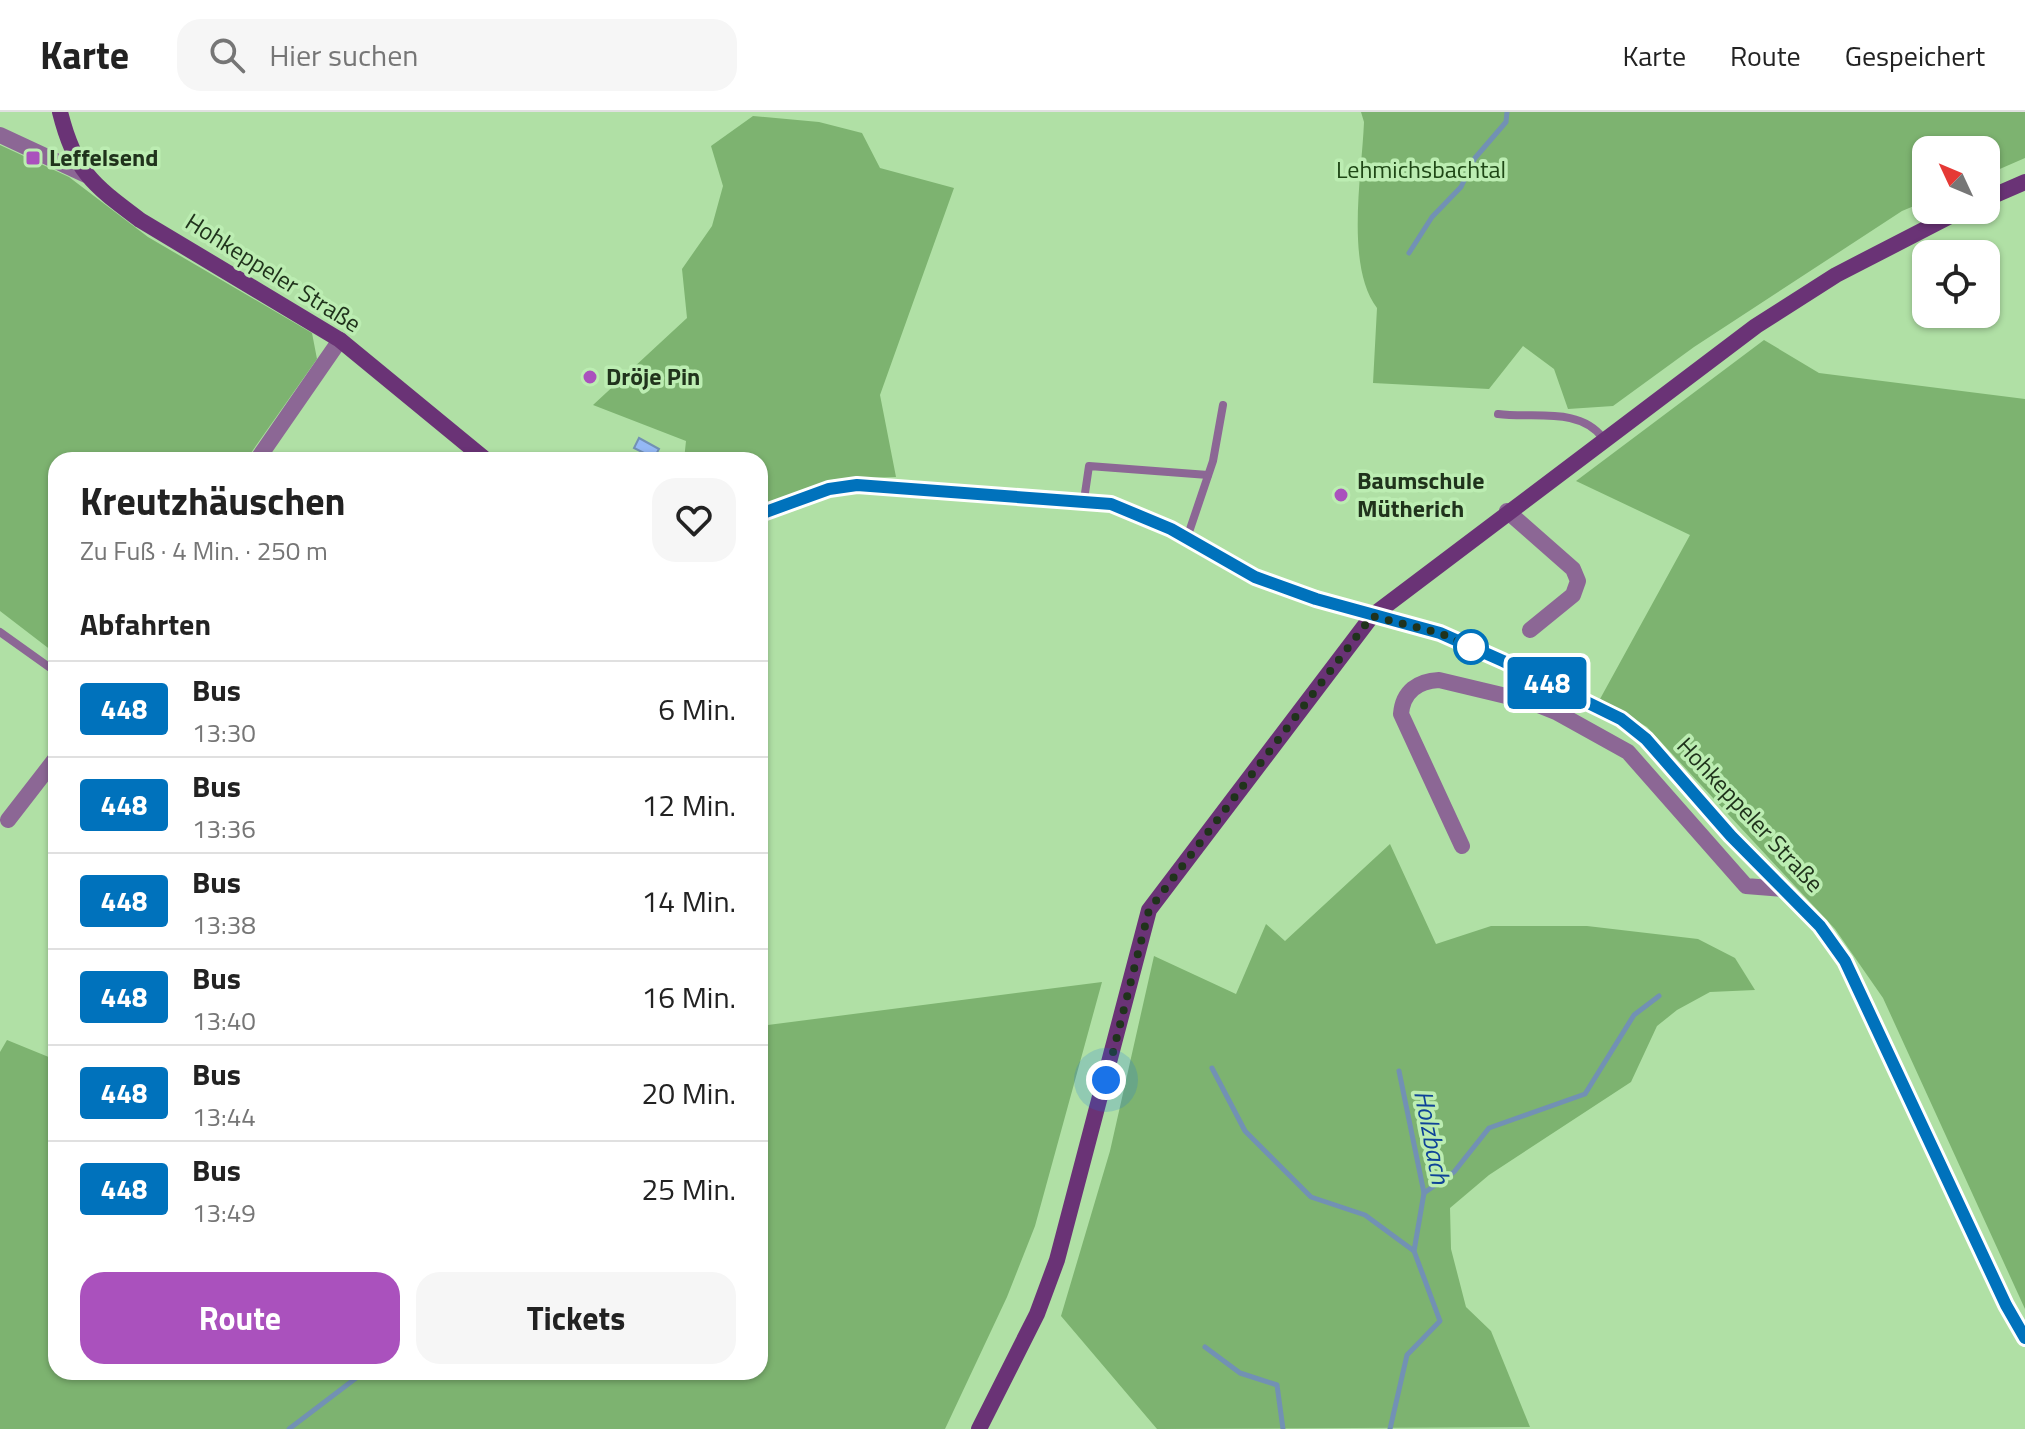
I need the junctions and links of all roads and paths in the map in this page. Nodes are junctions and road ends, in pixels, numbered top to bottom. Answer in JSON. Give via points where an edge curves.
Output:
{"nodes":[{"id":1,"x":60,"y":112,"type":"edge"},
{"id":2,"x":0,"y":135,"type":"edge"},
{"id":3,"x":86,"y":175,"type":"junction"},
{"id":4,"x":2025,"y":182,"type":"edge"},
{"id":5,"x":2000,"y":193,"type":"edge"},
{"id":6,"x":1935,"y":224,"type":"edge"},
{"id":7,"x":340,"y":340,"type":"junction"},
{"id":8,"x":1223,"y":405,"type":"dead end"},
{"id":9,"x":1498,"y":414,"type":"dead end"},
{"id":10,"x":1603,"y":438,"type":"junction"},
{"id":11,"x":263,"y":452,"type":"edge"},
{"id":12,"x":476,"y":452,"type":"edge"},
{"id":13,"x":1208,"y":475,"type":"junction"},
{"id":14,"x":1084,"y":500,"type":"junction"},
{"id":15,"x":768,"y":511,"type":"edge"},
{"id":16,"x":1507,"y":511,"type":"junction"},
{"id":17,"x":1187,"y":538,"type":"junction"},
{"id":18,"x":1372,"y":616,"type":"junction"},
{"id":19,"x":1530,"y":630,"type":"dead end"},
{"id":20,"x":0,"y":632,"type":"edge"},
{"id":21,"x":48,"y":666,"type":"edge"},
{"id":22,"x":48,"y":768,"type":"edge"},
{"id":23,"x":8,"y":820,"type":"dead end"},
{"id":24,"x":1462,"y":846,"type":"dead end"},
{"id":25,"x":1784,"y":889,"type":"junction"},
{"id":26,"x":2025,"y":1338,"type":"edge"},
{"id":27,"x":979,"y":1429,"type":"edge"}],
"edges":[{"from":1,"to":3,"type":"street","name":"Hohkeppeler Straße","via":[[69,149]]},
{"from":2,"to":3,"type":"street"},
{"from":3,"to":7,"type":"street","name":"Hohkeppeler Straße","via":[[140,220]]},
{"from":4,"to":5,"type":"street"},
{"from":6,"to":10,"type":"street","via":[[1836,275],[1756,326]]},
{"from":7,"to":11,"type":"street"},
{"from":7,"to":12,"type":"street","name":"Hohkeppeler Straße"},
{"from":8,"to":13,"type":"lane"},
{"from":9,"to":10,"type":"lane","via":[[1574,420],[1596,428]]},
{"from":10,"to":16,"type":"street"},
{"from":13,"to":14,"type":"lane","via":[[1089,466]]},
{"from":13,"to":17,"type":"lane"},
{"from":14,"to":15,"type":"street","name":"Hohkeppeler Straße","via":[[857,485],[829,489]]},
{"from":14,"to":17,"type":"street","name":"Hohkeppeler Straße","via":[[1135,512]]},
{"from":16,"to":18,"type":"street"},
{"from":16,"to":19,"type":"street","via":[[1573,569],[1578,581],[1573,595]]},
{"from":17,"to":18,"type":"street","name":"Hohkeppeler Straße","via":[[1255,577]]},
{"from":18,"to":25,"type":"street","name":"Hohkeppeler Straße","via":[[1440,633],[1621,719],[1667,760]]},
{"from":18,"to":27,"type":"street","via":[[1149,910],[1057,1260],[1037,1314]]},
{"from":20,"to":21,"type":"lane"},
{"from":22,"to":23,"type":"street"},
{"from":24,"to":25,"type":"street","via":[[1401,714],[1408,693],[1426,681],[1531,702],[1628,752],[1746,886]]},
{"from":25,"to":26,"type":"street","name":"Hohkeppeler Straße","via":[[1833,943],[1860,987]]}]}
